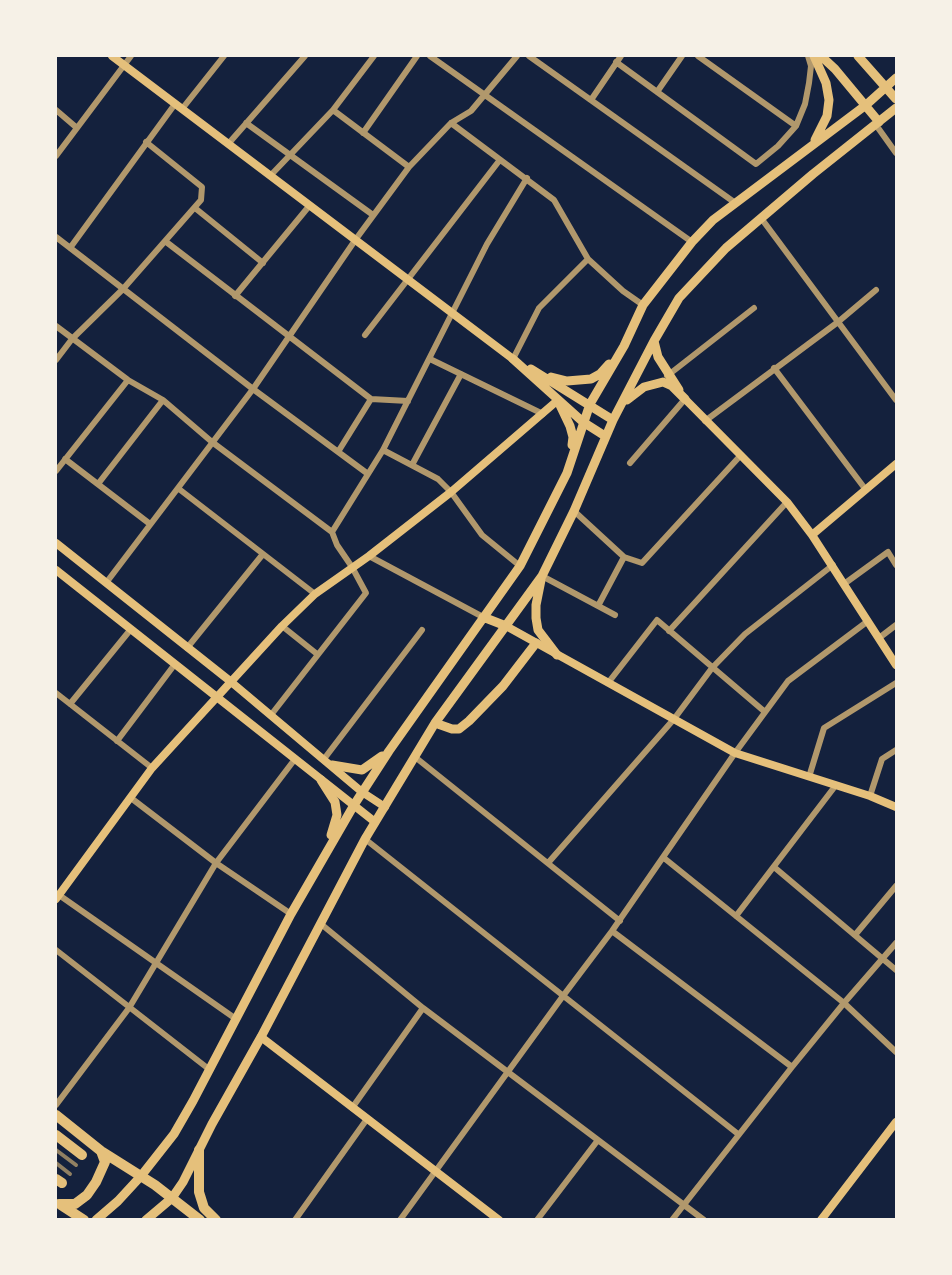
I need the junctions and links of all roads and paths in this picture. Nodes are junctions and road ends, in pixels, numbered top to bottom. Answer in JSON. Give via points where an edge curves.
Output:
{"nodes":[{"id":1,"x":112,"y":56,"type":"edge"},
{"id":2,"x":131,"y":56,"type":"edge"},
{"id":3,"x":224,"y":56,"type":"edge"},
{"id":4,"x":305,"y":56,"type":"edge"},
{"id":5,"x":374,"y":56,"type":"edge"},
{"id":6,"x":417,"y":56,"type":"edge"},
{"id":7,"x":430,"y":56,"type":"edge"},
{"id":8,"x":517,"y":56,"type":"edge"},
{"id":9,"x":529,"y":56,"type":"edge"},
{"id":10,"x":621,"y":56,"type":"edge"},
{"id":11,"x":682,"y":56,"type":"edge"},
{"id":12,"x":698,"y":56,"type":"edge"},
{"id":13,"x":808,"y":56,"type":"edge"},
{"id":14,"x":814,"y":56,"type":"edge"},
{"id":15,"x":821,"y":56,"type":"edge"},
{"id":16,"x":858,"y":56,"type":"edge"},
{"id":17,"x":616,"y":62,"type":"junction"},
{"id":18,"x":124,"y":65,"type":"junction"},
{"id":19,"x":897,"y":78,"type":"edge"},
{"id":20,"x":886,"y":87,"type":"junction"},
{"id":21,"x":657,"y":92,"type":"junction"},
{"id":22,"x":486,"y":95,"type":"junction"},
{"id":23,"x":897,"y":99,"type":"edge"},
{"id":24,"x":591,"y":100,"type":"junction"},
{"id":25,"x":866,"y":105,"type":"junction"},
{"id":26,"x":178,"y":106,"type":"junction"},
{"id":27,"x":897,"y":108,"type":"edge"},
{"id":28,"x":56,"y":110,"type":"edge"},
{"id":29,"x":333,"y":110,"type":"junction"},
{"id":30,"x":246,"y":123,"type":"junction"},
{"id":31,"x":451,"y":123,"type":"junction"},
{"id":32,"x":877,"y":124,"type":"junction"},
{"id":33,"x":796,"y":126,"type":"junction"},
{"id":34,"x":78,"y":128,"type":"junction"},
{"id":35,"x":363,"y":133,"type":"junction"},
{"id":36,"x":146,"y":142,"type":"junction"},
{"id":37,"x":229,"y":143,"type":"junction"},
{"id":38,"x":812,"y":144,"type":"junction"},
{"id":39,"x":897,"y":153,"type":"edge"},
{"id":40,"x":289,"y":154,"type":"junction"},
{"id":41,"x":56,"y":156,"type":"edge"},
{"id":42,"x":499,"y":160,"type":"junction"},
{"id":43,"x":409,"y":167,"type":"junction"},
{"id":44,"x":271,"y":175,"type":"junction"},
{"id":45,"x":527,"y":178,"type":"junction"},
{"id":46,"x":734,"y":202,"type":"junction"},
{"id":47,"x":310,"y":205,"type":"junction"},
{"id":48,"x":195,"y":208,"type":"junction"},
{"id":49,"x":373,"y":215,"type":"junction"},
{"id":50,"x":761,"y":218,"type":"junction"},
{"id":51,"x":356,"y":239,"type":"junction"},
{"id":52,"x":57,"y":241,"type":"edge"},
{"id":53,"x":165,"y":241,"type":"junction"},
{"id":54,"x":692,"y":242,"type":"junction"},
{"id":55,"x":70,"y":248,"type":"junction"},
{"id":56,"x":588,"y":259,"type":"junction"},
{"id":57,"x":263,"y":263,"type":"junction"},
{"id":58,"x":408,"y":278,"type":"junction"},
{"id":59,"x":123,"y":289,"type":"junction"},
{"id":60,"x":876,"y":290,"type":"dead end"},
{"id":61,"x":236,"y":296,"type":"junction"},
{"id":62,"x":643,"y":305,"type":"junction"},
{"id":63,"x":754,"y":308,"type":"dead end"},
{"id":64,"x":453,"y":311,"type":"junction"},
{"id":65,"x":838,"y":322,"type":"junction"},
{"id":66,"x":56,"y":326,"type":"edge"},
{"id":67,"x":365,"y":335,"type":"dead end"},
{"id":68,"x":288,"y":337,"type":"junction"},
{"id":69,"x":72,"y":339,"type":"junction"},
{"id":70,"x":654,"y":341,"type":"junction"},
{"id":71,"x":624,"y":346,"type":"junction"},
{"id":72,"x":430,"y":359,"type":"junction"},
{"id":73,"x":513,"y":359,"type":"junction"},
{"id":74,"x":56,"y":360,"type":"edge"},
{"id":75,"x":774,"y":368,"type":"junction"},
{"id":76,"x":461,"y":374,"type":"junction"},
{"id":77,"x":540,"y":374,"type":"junction"},
{"id":78,"x":666,"y":378,"type":"junction"},
{"id":79,"x":128,"y":380,"type":"junction"},
{"id":80,"x":253,"y":389,"type":"junction"},
{"id":81,"x":371,"y":399,"type":"junction"},
{"id":82,"x":685,"y":399,"type":"junction"},
{"id":83,"x":163,"y":400,"type":"junction"},
{"id":84,"x":558,"y":400,"type":"junction"},
{"id":85,"x":897,"y":400,"type":"edge"},
{"id":86,"x":408,"y":401,"type":"junction"},
{"id":87,"x":590,"y":404,"type":"junction"},
{"id":88,"x":623,"y":404,"type":"junction"},
{"id":89,"x":543,"y":414,"type":"junction"},
{"id":90,"x":614,"y":420,"type":"junction"},
{"id":91,"x":705,"y":421,"type":"junction"},
{"id":92,"x":583,"y":422,"type":"junction"},
{"id":93,"x":605,"y":436,"type":"junction"},
{"id":94,"x":212,"y":442,"type":"junction"},
{"id":95,"x":383,"y":450,"type":"junction"},
{"id":96,"x":338,"y":452,"type":"junction"},
{"id":97,"x":741,"y":455,"type":"junction"},
{"id":98,"x":65,"y":459,"type":"junction"},
{"id":99,"x":630,"y":463,"type":"dead end"},
{"id":100,"x":897,"y":464,"type":"edge"},
{"id":101,"x":412,"y":465,"type":"junction"},
{"id":102,"x":56,"y":471,"type":"edge"},
{"id":103,"x":567,"y":473,"type":"junction"},
{"id":104,"x":368,"y":474,"type":"junction"},
{"id":105,"x":98,"y":484,"type":"junction"},
{"id":106,"x":179,"y":489,"type":"junction"},
{"id":107,"x":866,"y":490,"type":"junction"},
{"id":108,"x":451,"y":492,"type":"junction"},
{"id":109,"x":787,"y":502,"type":"junction"},
{"id":110,"x":574,"y":511,"type":"junction"},
{"id":111,"x":150,"y":524,"type":"junction"},
{"id":112,"x":332,"y":532,"type":"junction"},
{"id":113,"x":812,"y":535,"type":"junction"},
{"id":114,"x":56,"y":543,"type":"edge"},
{"id":115,"x":263,"y":555,"type":"junction"},
{"id":116,"x":369,"y":556,"type":"junction"},
{"id":117,"x":624,"y":557,"type":"junction"},
{"id":118,"x":833,"y":565,"type":"junction"},
{"id":119,"x":520,"y":566,"type":"junction"},
{"id":120,"x":897,"y":566,"type":"edge"},
{"id":121,"x":352,"y":567,"type":"junction"},
{"id":122,"x":56,"y":570,"type":"edge"},
{"id":123,"x":542,"y":576,"type":"junction"},
{"id":124,"x":106,"y":583,"type":"junction"},
{"id":125,"x":844,"y":584,"type":"junction"},
{"id":126,"x":315,"y":594,"type":"junction"},
{"id":127,"x":598,"y":606,"type":"junction"},
{"id":128,"x":615,"y":615,"type":"dead end"},
{"id":129,"x":483,"y":617,"type":"junction"},
{"id":130,"x":868,"y":621,"type":"junction"},
{"id":131,"x":897,"y":625,"type":"edge"},
{"id":132,"x":282,"y":626,"type":"junction"},
{"id":133,"x":506,"y":626,"type":"junction"},
{"id":134,"x":130,"y":629,"type":"junction"},
{"id":135,"x":422,"y":630,"type":"dead end"},
{"id":136,"x":669,"y":631,"type":"junction"},
{"id":137,"x":879,"y":638,"type":"junction"},
{"id":138,"x":536,"y":643,"type":"junction"},
{"id":139,"x":187,"y":648,"type":"junction"},
{"id":140,"x":317,"y":654,"type":"junction"},
{"id":141,"x":557,"y":655,"type":"junction"},
{"id":142,"x":175,"y":664,"type":"junction"},
{"id":143,"x":897,"y":665,"type":"edge"},
{"id":144,"x":712,"y":668,"type":"junction"},
{"id":145,"x":230,"y":681,"type":"junction"},
{"id":146,"x":608,"y":682,"type":"junction"},
{"id":147,"x":897,"y":683,"type":"edge"},
{"id":148,"x":56,"y":693,"type":"edge"},
{"id":149,"x":217,"y":697,"type":"junction"},
{"id":150,"x":70,"y":704,"type":"junction"},
{"id":151,"x":765,"y":712,"type":"junction"},
{"id":152,"x":271,"y":715,"type":"junction"},
{"id":153,"x":674,"y":719,"type":"junction"},
{"id":154,"x":435,"y":723,"type":"junction"},
{"id":155,"x":117,"y":741,"type":"junction"},
{"id":156,"x":897,"y":750,"type":"edge"},
{"id":157,"x":389,"y":751,"type":"junction"},
{"id":158,"x":735,"y":753,"type":"junction"},
{"id":159,"x":415,"y":757,"type":"junction"},
{"id":160,"x":295,"y":759,"type":"junction"},
{"id":161,"x":328,"y":762,"type":"junction"},
{"id":162,"x":152,"y":768,"type":"junction"},
{"id":163,"x":809,"y":777,"type":"junction"},
{"id":164,"x":321,"y":780,"type":"junction"},
{"id":165,"x":836,"y":785,"type":"junction"},
{"id":166,"x":362,"y":792,"type":"junction"},
{"id":167,"x":870,"y":796,"type":"junction"},
{"id":168,"x":131,"y":798,"type":"junction"},
{"id":169,"x":354,"y":805,"type":"junction"},
{"id":170,"x":385,"y":807,"type":"junction"},
{"id":171,"x":897,"y":807,"type":"edge"},
{"id":172,"x":375,"y":822,"type":"junction"},
{"id":173,"x":365,"y":839,"type":"junction"},
{"id":174,"x":328,"y":848,"type":"junction"},
{"id":175,"x":664,"y":858,"type":"junction"},
{"id":176,"x":216,"y":863,"type":"junction"},
{"id":177,"x":548,"y":863,"type":"junction"},
{"id":178,"x":774,"y":867,"type":"junction"},
{"id":179,"x":897,"y":886,"type":"edge"},
{"id":180,"x":57,"y":897,"type":"edge"},
{"id":181,"x":291,"y":914,"type":"junction"},
{"id":182,"x":736,"y":916,"type":"junction"},
{"id":183,"x":620,"y":921,"type":"junction"},
{"id":184,"x":321,"y":924,"type":"junction"},
{"id":185,"x":612,"y":931,"type":"junction"},
{"id":186,"x":855,"y":934,"type":"junction"},
{"id":187,"x":897,"y":943,"type":"edge"},
{"id":188,"x":56,"y":950,"type":"edge"},
{"id":189,"x":883,"y":958,"type":"junction"},
{"id":190,"x":156,"y":964,"type":"junction"},
{"id":191,"x":897,"y":970,"type":"edge"},
{"id":192,"x":563,"y":996,"type":"junction"},
{"id":193,"x":844,"y":1003,"type":"junction"},
{"id":194,"x":129,"y":1008,"type":"junction"},
{"id":195,"x":423,"y":1008,"type":"junction"},
{"id":196,"x":236,"y":1019,"type":"junction"},
{"id":197,"x":261,"y":1036,"type":"junction"},
{"id":198,"x":897,"y":1052,"type":"edge"},
{"id":199,"x":792,"y":1067,"type":"junction"},
{"id":200,"x":210,"y":1070,"type":"junction"},
{"id":201,"x":508,"y":1072,"type":"junction"},
{"id":202,"x":56,"y":1106,"type":"edge"},
{"id":203,"x":352,"y":1108,"type":"junction"},
{"id":204,"x":56,"y":1115,"type":"edge"},
{"id":205,"x":367,"y":1119,"type":"junction"},
{"id":206,"x":897,"y":1122,"type":"edge"},
{"id":207,"x":738,"y":1134,"type":"junction"},
{"id":208,"x":56,"y":1135,"type":"edge"},
{"id":209,"x":598,"y":1140,"type":"junction"},
{"id":210,"x":199,"y":1150,"type":"junction"},
{"id":211,"x":101,"y":1151,"type":"junction"},
{"id":212,"x":82,"y":1155,"type":"dead end"},
{"id":213,"x":435,"y":1172,"type":"junction"},
{"id":214,"x":141,"y":1176,"type":"junction"},
{"id":215,"x":172,"y":1198,"type":"junction"},
{"id":216,"x":57,"y":1203,"type":"edge"},
{"id":217,"x":683,"y":1204,"type":"junction"},
{"id":218,"x":84,"y":1220,"type":"edge"},
{"id":219,"x":96,"y":1220,"type":"edge"},
{"id":220,"x":146,"y":1220,"type":"edge"},
{"id":221,"x":200,"y":1220,"type":"edge"},
{"id":222,"x":216,"y":1220,"type":"edge"},
{"id":223,"x":295,"y":1220,"type":"edge"},
{"id":224,"x":400,"y":1220,"type":"edge"},
{"id":225,"x":500,"y":1220,"type":"edge"},
{"id":226,"x":537,"y":1220,"type":"edge"},
{"id":227,"x":672,"y":1220,"type":"edge"},
{"id":228,"x":704,"y":1220,"type":"edge"},
{"id":229,"x":821,"y":1220,"type":"edge"}],
"edges":[{"from":1,"to":18,"type":"main road"},
{"from":2,"to":18,"type":"street"},
{"from":3,"to":26,"type":"street"},
{"from":4,"to":30,"type":"street"},
{"from":5,"to":29,"type":"street"},
{"from":6,"to":35,"type":"street"},
{"from":7,"to":22,"type":"street"},
{"from":8,"to":22,"type":"street"},
{"from":9,"to":24,"type":"street"},
{"from":10,"to":17,"type":"street"},
{"from":11,"to":21,"type":"street"},
{"from":12,"to":33,"type":"street"},
{"from":13,"to":33,"type":"street","via":[[811,66],[805,104]]},
{"from":14,"to":38,"type":"main road","via":[[829,100],[820,135]]},
{"from":15,"to":25,"type":"main road"},
{"from":16,"to":20,"type":"main road"},
{"from":17,"to":21,"type":"street"},
{"from":17,"to":24,"type":"street"},
{"from":18,"to":26,"type":"main road"},
{"from":18,"to":34,"type":"street"},
{"from":19,"to":20,"type":"main road"},
{"from":20,"to":23,"type":"main road"},
{"from":20,"to":25,"type":"main road"},
{"from":21,"to":33,"type":"street","via":[[756,164]]},
{"from":22,"to":31,"type":"street","via":[[471,111]]},
{"from":22,"to":54,"type":"street"},
{"from":24,"to":46,"type":"street"},
{"from":25,"to":32,"type":"main road"},
{"from":25,"to":38,"type":"main road"},
{"from":26,"to":36,"type":"street"},
{"from":26,"to":37,"type":"main road"},
{"from":27,"to":32,"type":"main road"},
{"from":28,"to":34,"type":"street"},
{"from":29,"to":35,"type":"street"},
{"from":29,"to":40,"type":"street"},
{"from":30,"to":37,"type":"street"},
{"from":30,"to":40,"type":"street"},
{"from":31,"to":42,"type":"street"},
{"from":31,"to":43,"type":"street"},
{"from":32,"to":39,"type":"street"},
{"from":32,"to":50,"type":"main road"},
{"from":34,"to":41,"type":"street"},
{"from":35,"to":43,"type":"street"},
{"from":36,"to":48,"type":"street","via":[[202,187],[201,200]]},
{"from":36,"to":55,"type":"street"},
{"from":37,"to":44,"type":"main road"},
{"from":38,"to":46,"type":"main road"},
{"from":40,"to":44,"type":"street"},
{"from":40,"to":49,"type":"street"},
{"from":42,"to":45,"type":"street"},
{"from":42,"to":58,"type":"street"},
{"from":43,"to":49,"type":"street"},
{"from":44,"to":47,"type":"main road"},
{"from":45,"to":56,"type":"street","via":[[554,200]]},
{"from":45,"to":64,"type":"street"},
{"from":46,"to":54,"type":"main road"},
{"from":47,"to":51,"type":"main road"},
{"from":47,"to":57,"type":"street"},
{"from":48,"to":53,"type":"street"},
{"from":48,"to":57,"type":"street"},
{"from":49,"to":51,"type":"street"},
{"from":50,"to":65,"type":"street"},
{"from":50,"to":70,"type":"main road","via":[[679,298]]},
{"from":51,"to":58,"type":"main road"},
{"from":51,"to":68,"type":"street"},
{"from":52,"to":55,"type":"street"},
{"from":53,"to":59,"type":"street"},
{"from":53,"to":61,"type":"street"},
{"from":54,"to":62,"type":"main road"},
{"from":55,"to":59,"type":"street"},
{"from":56,"to":62,"type":"street"},
{"from":56,"to":73,"type":"street","via":[[539,308]]},
{"from":57,"to":61,"type":"street"},
{"from":58,"to":64,"type":"main road"},
{"from":58,"to":67,"type":"street"},
{"from":59,"to":69,"type":"street"},
{"from":59,"to":80,"type":"street"},
{"from":60,"to":65,"type":"street"},
{"from":61,"to":68,"type":"street"},
{"from":62,"to":71,"type":"main road"},
{"from":63,"to":78,"type":"street"},
{"from":64,"to":72,"type":"street"},
{"from":64,"to":73,"type":"main road"},
{"from":65,"to":75,"type":"street"},
{"from":65,"to":85,"type":"street"},
{"from":66,"to":69,"type":"street"},
{"from":68,"to":80,"type":"street"},
{"from":68,"to":81,"type":"street"},
{"from":69,"to":74,"type":"street"},
{"from":69,"to":79,"type":"street"},
{"from":70,"to":78,"type":"main road"},
{"from":70,"to":88,"type":"main road"},
{"from":71,"to":77,"type":"main road","via":[[591,380],[567,381]]},
{"from":71,"to":87,"type":"main road"},
{"from":72,"to":76,"type":"street"},
{"from":72,"to":86,"type":"street"},
{"from":73,"to":77,"type":"main road"},
{"from":73,"to":84,"type":"main road"},
{"from":75,"to":91,"type":"street"},
{"from":75,"to":107,"type":"street"},
{"from":76,"to":89,"type":"street"},
{"from":76,"to":101,"type":"street"},
{"from":77,"to":87,"type":"main road"},
{"from":78,"to":82,"type":"main road"},
{"from":78,"to":88,"type":"main road","via":[[644,387]]},
{"from":79,"to":83,"type":"street"},
{"from":79,"to":98,"type":"street"},
{"from":80,"to":94,"type":"street"},
{"from":80,"to":96,"type":"street"},
{"from":81,"to":86,"type":"street"},
{"from":81,"to":96,"type":"street"},
{"from":82,"to":91,"type":"main road"},
{"from":82,"to":99,"type":"street"},
{"from":83,"to":94,"type":"street"},
{"from":83,"to":105,"type":"street"},
{"from":84,"to":89,"type":"main road"},
{"from":84,"to":92,"type":"main road"},
{"from":84,"to":103,"type":"main road","via":[[573,437]]},
{"from":86,"to":95,"type":"street"},
{"from":87,"to":90,"type":"main road"},
{"from":87,"to":92,"type":"main road"},
{"from":88,"to":90,"type":"main road"},
{"from":89,"to":108,"type":"main road"},
{"from":90,"to":93,"type":"main road"},
{"from":91,"to":97,"type":"main road"},
{"from":92,"to":93,"type":"main road"},
{"from":92,"to":103,"type":"main road"},
{"from":93,"to":110,"type":"main road"},
{"from":94,"to":106,"type":"street"},
{"from":94,"to":112,"type":"street"},
{"from":95,"to":101,"type":"street"},
{"from":95,"to":104,"type":"street"},
{"from":96,"to":104,"type":"street"},
{"from":97,"to":109,"type":"main road"},
{"from":97,"to":117,"type":"street","via":[[642,563]]},
{"from":98,"to":102,"type":"street"},
{"from":98,"to":105,"type":"street"},
{"from":100,"to":107,"type":"main road"},
{"from":101,"to":108,"type":"street","via":[[438,479]]},
{"from":103,"to":119,"type":"main road"},
{"from":104,"to":112,"type":"street"},
{"from":105,"to":111,"type":"street"},
{"from":106,"to":111,"type":"street"},
{"from":106,"to":115,"type":"street"},
{"from":107,"to":113,"type":"main road"},
{"from":108,"to":116,"type":"main road"},
{"from":108,"to":119,"type":"street","via":[[482,535]]},
{"from":109,"to":113,"type":"main road"},
{"from":109,"to":136,"type":"street"},
{"from":110,"to":117,"type":"street"},
{"from":110,"to":123,"type":"main road"},
{"from":111,"to":124,"type":"street"},
{"from":112,"to":121,"type":"street"},
{"from":113,"to":118,"type":"main road"},
{"from":114,"to":124,"type":"main road"},
{"from":115,"to":126,"type":"street"},
{"from":115,"to":139,"type":"street"},
{"from":116,"to":121,"type":"main road"},
{"from":116,"to":129,"type":"street"},
{"from":117,"to":127,"type":"street"},
{"from":118,"to":125,"type":"main road"},
{"from":118,"to":144,"type":"street","via":[[745,634]]},
{"from":119,"to":129,"type":"main road"},
{"from":120,"to":125,"type":"street","via":[[888,552]]},
{"from":121,"to":126,"type":"main road"},
{"from":121,"to":140,"type":"street","via":[[366,593]]},
{"from":122,"to":134,"type":"main road"},
{"from":123,"to":127,"type":"street"},
{"from":123,"to":133,"type":"main road"},
{"from":123,"to":141,"type":"main road","via":[[536,605],[538,630]]},
{"from":124,"to":139,"type":"main road"},
{"from":125,"to":130,"type":"main road"},
{"from":126,"to":132,"type":"main road"},
{"from":127,"to":128,"type":"street"},
{"from":129,"to":133,"type":"main road"},
{"from":129,"to":157,"type":"main road"},
{"from":130,"to":137,"type":"main road"},
{"from":130,"to":151,"type":"street","via":[[788,681]]},
{"from":131,"to":137,"type":"street"},
{"from":132,"to":140,"type":"street"},
{"from":132,"to":145,"type":"main road"},
{"from":133,"to":138,"type":"main road"},
{"from":133,"to":154,"type":"main road"},
{"from":134,"to":142,"type":"main road"},
{"from":134,"to":150,"type":"street"},
{"from":135,"to":161,"type":"street"},
{"from":136,"to":144,"type":"street"},
{"from":136,"to":146,"type":"street","via":[[657,620]]},
{"from":137,"to":143,"type":"main road"},
{"from":138,"to":141,"type":"main road"},
{"from":138,"to":154,"type":"main road","via":[[470,721],[459,729]]},
{"from":139,"to":145,"type":"main road"},
{"from":140,"to":152,"type":"street"},
{"from":141,"to":146,"type":"main road"},
{"from":142,"to":149,"type":"main road"},
{"from":142,"to":155,"type":"street"},
{"from":144,"to":151,"type":"street"},
{"from":144,"to":153,"type":"street"},
{"from":145,"to":149,"type":"main road"},
{"from":145,"to":152,"type":"main road"},
{"from":146,"to":153,"type":"main road"},
{"from":147,"to":163,"type":"street","via":[[824,728]]},
{"from":148,"to":150,"type":"street"},
{"from":149,"to":160,"type":"main road"},
{"from":149,"to":162,"type":"main road"},
{"from":150,"to":155,"type":"street"},
{"from":151,"to":158,"type":"street"},
{"from":152,"to":161,"type":"main road"},
{"from":153,"to":158,"type":"main road"},
{"from":153,"to":177,"type":"street"},
{"from":154,"to":159,"type":"main road"},
{"from":155,"to":162,"type":"street"},
{"from":156,"to":167,"type":"street","via":[[882,759]]},
{"from":157,"to":161,"type":"main road","via":[[362,770]]},
{"from":157,"to":166,"type":"main road"},
{"from":158,"to":163,"type":"main road"},
{"from":158,"to":175,"type":"street"},
{"from":159,"to":170,"type":"main road"},
{"from":159,"to":177,"type":"street"},
{"from":160,"to":164,"type":"main road"},
{"from":160,"to":176,"type":"street"},
{"from":161,"to":166,"type":"main road"},
{"from":162,"to":168,"type":"main road"},
{"from":163,"to":165,"type":"main road"},
{"from":164,"to":169,"type":"main road"},
{"from":164,"to":174,"type":"main road","via":[[335,802],[337,815]]},
{"from":165,"to":167,"type":"main road"},
{"from":165,"to":178,"type":"street"},
{"from":166,"to":169,"type":"main road"},
{"from":166,"to":170,"type":"main road"},
{"from":167,"to":171,"type":"main road"},
{"from":168,"to":176,"type":"street"},
{"from":168,"to":180,"type":"main road"},
{"from":169,"to":172,"type":"main road"},
{"from":169,"to":174,"type":"main road"},
{"from":170,"to":172,"type":"main road"},
{"from":172,"to":173,"type":"main road"},
{"from":173,"to":184,"type":"main road"},
{"from":173,"to":192,"type":"street"},
{"from":174,"to":181,"type":"main road"},
{"from":175,"to":182,"type":"street"},
{"from":175,"to":183,"type":"street"},
{"from":176,"to":181,"type":"street"},
{"from":176,"to":190,"type":"street"},
{"from":177,"to":183,"type":"street"},
{"from":178,"to":182,"type":"street"},
{"from":178,"to":186,"type":"street"},
{"from":179,"to":186,"type":"street"},
{"from":180,"to":190,"type":"street"},
{"from":181,"to":196,"type":"main road"},
{"from":182,"to":193,"type":"street"},
{"from":183,"to":185,"type":"street"},
{"from":184,"to":195,"type":"street"},
{"from":184,"to":197,"type":"main road"},
{"from":185,"to":192,"type":"street"},
{"from":185,"to":199,"type":"street"},
{"from":186,"to":189,"type":"street"},
{"from":187,"to":189,"type":"street"},
{"from":188,"to":194,"type":"street"},
{"from":189,"to":191,"type":"street"},
{"from":189,"to":193,"type":"street"},
{"from":190,"to":194,"type":"street"},
{"from":190,"to":196,"type":"street"},
{"from":192,"to":201,"type":"street"},
{"from":192,"to":207,"type":"street"},
{"from":193,"to":198,"type":"street"},
{"from":193,"to":199,"type":"street"},
{"from":194,"to":200,"type":"street"},
{"from":194,"to":202,"type":"street"},
{"from":195,"to":201,"type":"street"},
{"from":195,"to":203,"type":"street"},
{"from":196,"to":200,"type":"main road"},
{"from":197,"to":203,"type":"main road"},
{"from":197,"to":210,"type":"main road"},
{"from":199,"to":207,"type":"street"},
{"from":200,"to":214,"type":"main road","via":[[174,1134]]},
{"from":201,"to":209,"type":"street"},
{"from":201,"to":213,"type":"street"},
{"from":203,"to":205,"type":"main road"},
{"from":204,"to":211,"type":"highway"},
{"from":205,"to":213,"type":"main road"},
{"from":205,"to":223,"type":"street"},
{"from":206,"to":229,"type":"main road"},
{"from":207,"to":217,"type":"street"},
{"from":208,"to":212,"type":"highway"},
{"from":209,"to":217,"type":"street"},
{"from":209,"to":226,"type":"street"},
{"from":210,"to":215,"type":"main road"},
{"from":210,"to":222,"type":"highway","via":[[199,1192],[204,1208]]},
{"from":211,"to":214,"type":"highway"},
{"from":211,"to":216,"type":"highway","via":[[105,1162],[87,1195],[75,1204]]},
{"from":213,"to":224,"type":"street"},
{"from":213,"to":225,"type":"main road"},
{"from":214,"to":215,"type":"highway"},
{"from":214,"to":219,"type":"main road"},
{"from":215,"to":220,"type":"main road"},
{"from":215,"to":221,"type":"highway"},
{"from":216,"to":218,"type":"highway"},
{"from":217,"to":227,"type":"street"},
{"from":217,"to":228,"type":"street"}]}
